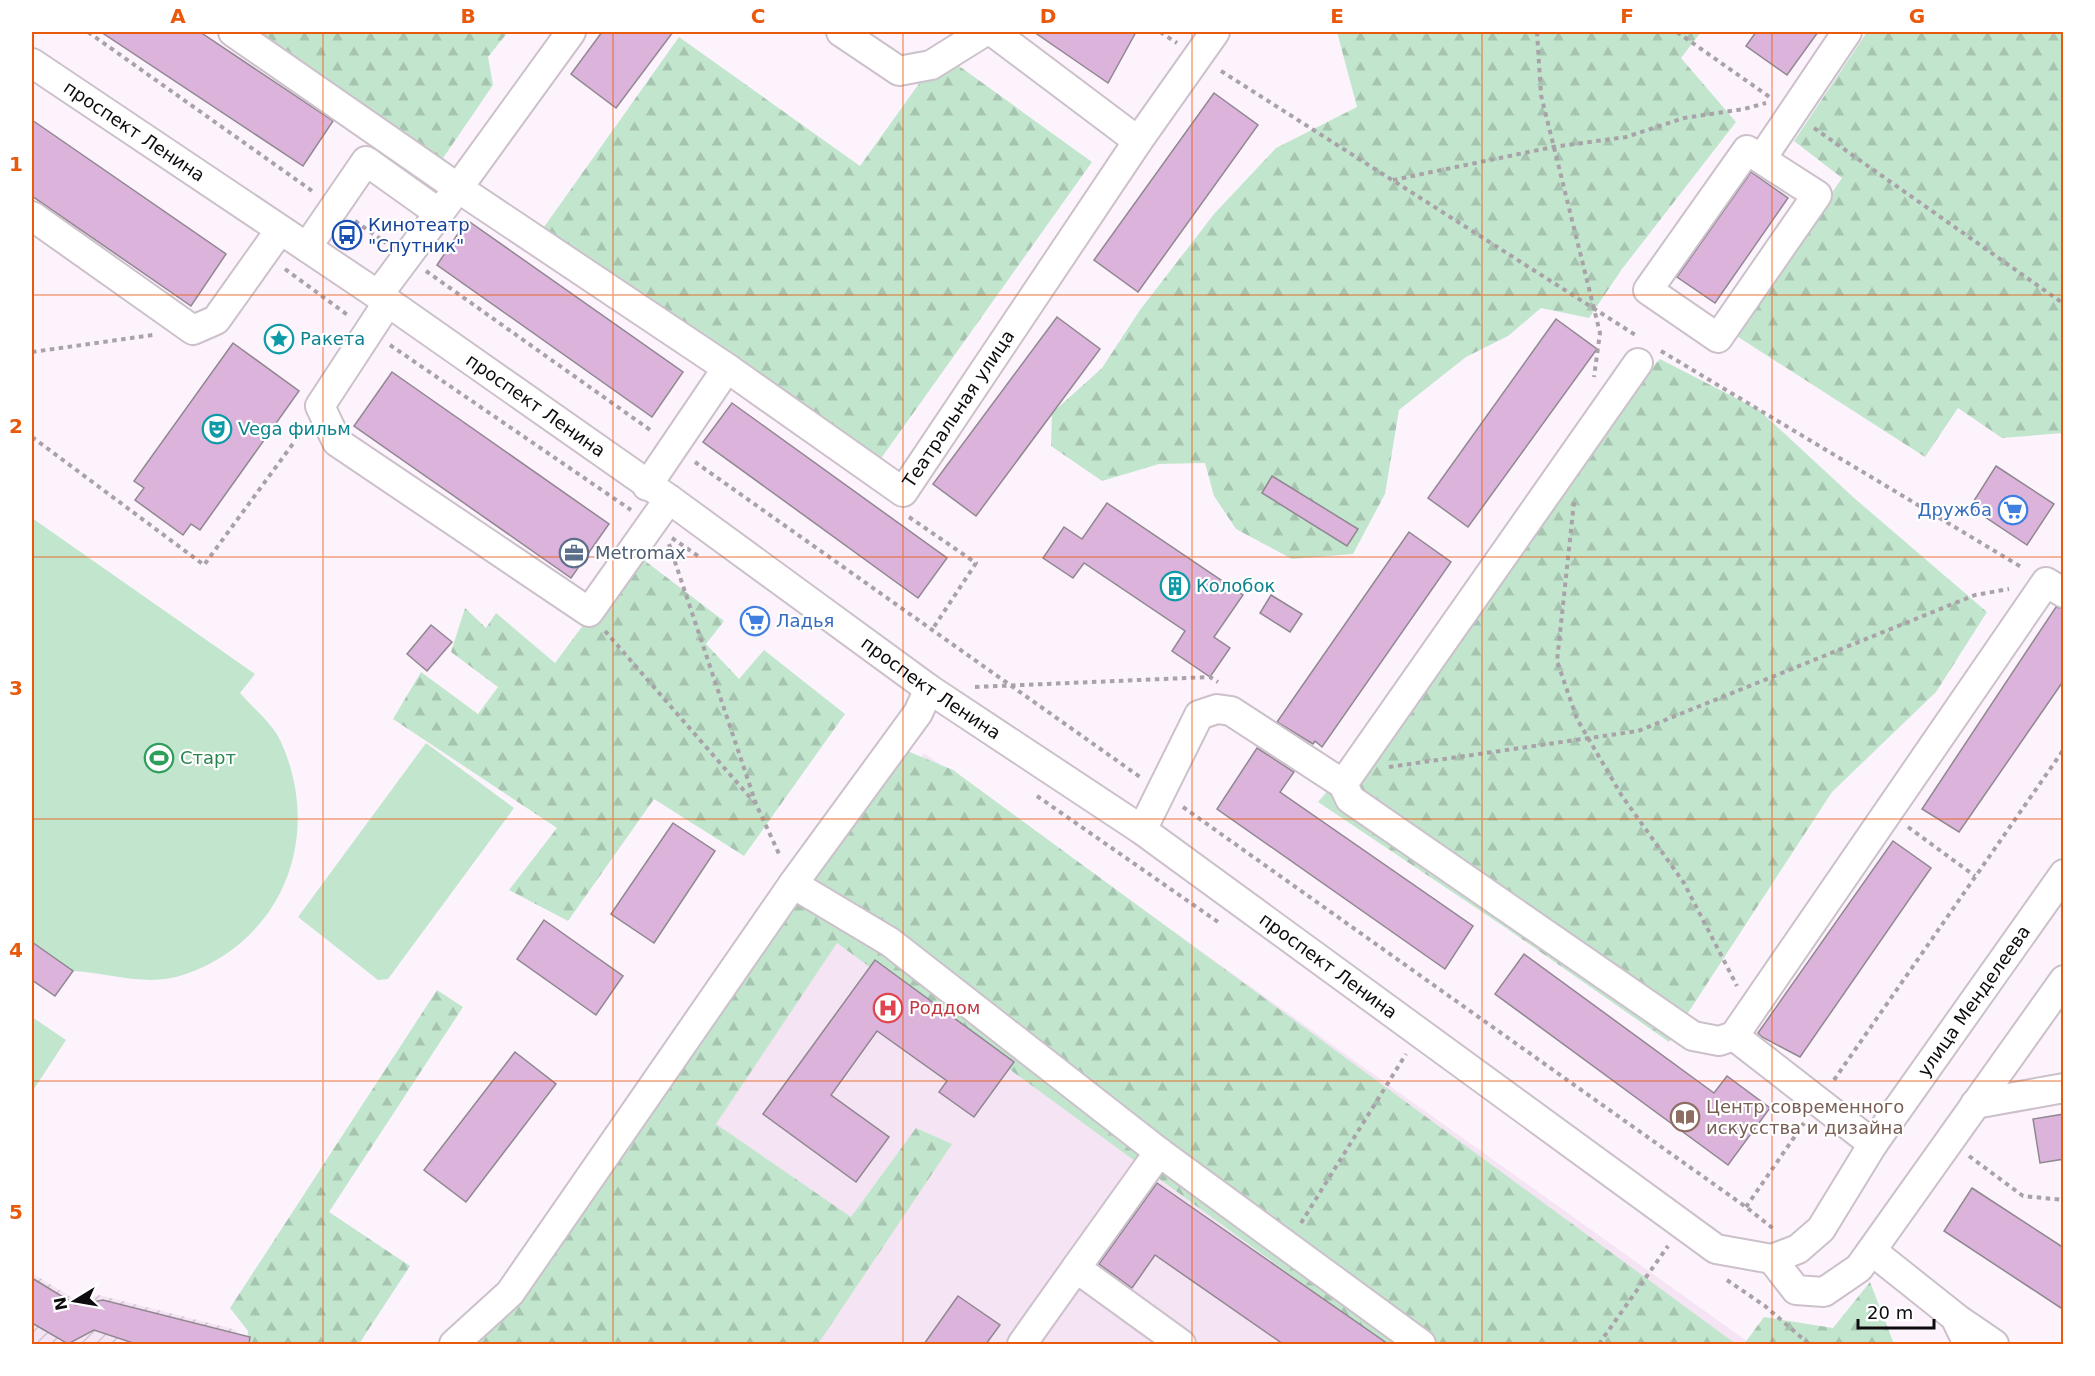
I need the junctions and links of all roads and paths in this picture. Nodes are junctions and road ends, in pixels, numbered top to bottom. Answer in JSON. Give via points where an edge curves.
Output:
{"nodes":[{"id":1,"x":88,"y":32,"type":"edge"},
{"id":2,"x":233,"y":32,"type":"edge"},
{"id":3,"x":571,"y":32,"type":"edge"},
{"id":4,"x":841,"y":32,"type":"edge"},
{"id":5,"x":984,"y":32,"type":"edge"},
{"id":6,"x":993,"y":32,"type":"edge"},
{"id":7,"x":1160,"y":32,"type":"edge"},
{"id":8,"x":1215,"y":32,"type":"edge"},
{"id":9,"x":1537,"y":32,"type":"edge"},
{"id":10,"x":1677,"y":32,"type":"edge"},
{"id":11,"x":1847,"y":32,"type":"edge"},
{"id":12,"x":1197,"y":56,"type":"junction"},
{"id":13,"x":32,"y":63,"type":"edge"},
{"id":14,"x":1793,"y":113,"type":"junction"},
{"id":15,"x":1138,"y":141,"type":"junction"},
{"id":16,"x":1554,"y":147,"type":"junction"},
{"id":17,"x":1762,"y":158,"type":"junction"},
{"id":18,"x":1392,"y":180,"type":"junction"},
{"id":19,"x":458,"y":188,"type":"junction"},
{"id":20,"x":334,"y":207,"type":"junction"},
{"id":21,"x":439,"y":213,"type":"junction"},
{"id":22,"x":32,"y":216,"type":"edge"},
{"id":23,"x":280,"y":230,"type":"junction"},
{"id":24,"x":307,"y":247,"type":"junction"},
{"id":25,"x":407,"y":257,"type":"junction"},
{"id":26,"x":383,"y":299,"type":"junction"},
{"id":27,"x":2064,"y":304,"type":"edge"},
{"id":28,"x":1594,"y":309,"type":"junction"},
{"id":29,"x":193,"y":330,"type":"junction"},
{"id":30,"x":1643,"y":349,"type":"junction"},
{"id":31,"x":32,"y":351,"type":"edge"},
{"id":32,"x":727,"y":368,"type":"junction"},
{"id":33,"x":1593,"y":383,"type":"dead end"},
{"id":34,"x":320,"y":406,"type":"junction"},
{"id":35,"x":32,"y":437,"type":"edge"},
{"id":36,"x":674,"y":447,"type":"junction"},
{"id":37,"x":658,"y":492,"type":"junction"},
{"id":38,"x":1575,"y":494,"type":"dead end"},
{"id":39,"x":665,"y":533,"type":"dead end"},
{"id":40,"x":2055,"y":588,"type":"edge"},
{"id":41,"x":589,"y":612,"type":"junction"},
{"id":42,"x":1220,"y":683,"type":"dead end"},
{"id":43,"x":1011,"y":686,"type":"junction"},
{"id":44,"x":929,"y":689,"type":"junction"},
{"id":45,"x":1588,"y":738,"type":"junction"},
{"id":46,"x":2064,"y":749,"type":"edge"},
{"id":47,"x":1347,"y":778,"type":"junction"},
{"id":48,"x":1161,"y":792,"type":"junction"},
{"id":49,"x":756,"y":804,"type":"junction"},
{"id":50,"x":1889,"y":812,"type":"junction"},
{"id":51,"x":1142,"y":830,"type":"junction"},
{"id":52,"x":2064,"y":874,"type":"edge"},
{"id":53,"x":1975,"y":876,"type":"junction"},
{"id":54,"x":793,"y":884,"type":"junction"},
{"id":55,"x":2064,"y":980,"type":"edge"},
{"id":56,"x":1751,"y":1012,"type":"junction"},
{"id":57,"x":1734,"y":1036,"type":"junction"},
{"id":58,"x":1406,"y":1053,"type":"dead end"},
{"id":59,"x":2064,"y":1088,"type":"edge"},
{"id":60,"x":1819,"y":1102,"type":"junction"},
{"id":61,"x":1975,"y":1104,"type":"junction"},
{"id":62,"x":1949,"y":1142,"type":"junction"},
{"id":63,"x":1873,"y":1144,"type":"junction"},
{"id":64,"x":1159,"y":1152,"type":"junction"},
{"id":65,"x":2064,"y":1200,"type":"edge"},
{"id":66,"x":1746,"y":1207,"type":"junction"},
{"id":67,"x":1672,"y":1241,"type":"dead end"},
{"id":68,"x":1287,"y":1246,"type":"junction"},
{"id":69,"x":1798,"y":1249,"type":"junction"},
{"id":70,"x":1872,"y":1251,"type":"junction"},
{"id":71,"x":1772,"y":1259,"type":"junction"},
{"id":72,"x":1076,"y":1268,"type":"junction"},
{"id":73,"x":1955,"y":1317,"type":"junction"},
{"id":74,"x":454,"y":1344,"type":"edge"},
{"id":75,"x":1022,"y":1344,"type":"edge"},
{"id":76,"x":1181,"y":1344,"type":"edge"},
{"id":77,"x":1421,"y":1344,"type":"edge"},
{"id":78,"x":1599,"y":1344,"type":"edge"},
{"id":79,"x":1968,"y":1344,"type":"edge"},
{"id":80,"x":1994,"y":1344,"type":"edge"}],
"edges":[{"from":1,"to":20,"type":"path"},
{"from":2,"to":19,"type":"street"},
{"from":3,"to":19,"type":"street"},
{"from":4,"to":5,"type":"street","via":[[899,71],[931,65]]},
{"from":6,"to":15,"type":"street"},
{"from":7,"to":12,"type":"path"},
{"from":8,"to":12,"type":"street","name":"Театральная улица"},
{"from":9,"to":16,"type":"path","via":[[1540,96]]},
{"from":10,"to":16,"type":"path","via":[[1774,100],[1684,118],[1626,137]]},
{"from":11,"to":14,"type":"street"},
{"from":12,"to":15,"type":"street","name":"Театральная улица"},
{"from":12,"to":18,"type":"path"},
{"from":13,"to":23,"type":"street","name":"проспект Ленина"},
{"from":14,"to":17,"type":"street"},
{"from":14,"to":27,"type":"path"},
{"from":15,"to":32,"type":"street","name":"Театральная улица","via":[[903,492]]},
{"from":16,"to":18,"type":"path"},
{"from":16,"to":28,"type":"path"},
{"from":17,"to":17,"type":"street","via":[[1817,195],[1718,338],[1648,290],[1747,150]]},
{"from":18,"to":28,"type":"path"},
{"from":19,"to":21,"type":"street"},
{"from":19,"to":32,"type":"street"},
{"from":20,"to":21,"type":"street","via":[[366,161]]},
{"from":20,"to":24,"type":"street"},
{"from":20,"to":25,"type":"path"},
{"from":21,"to":25,"type":"street"},
{"from":22,"to":29,"type":"street"},
{"from":23,"to":24,"type":"street","name":"проспект Ленина"},
{"from":23,"to":29,"type":"street","via":[[216,320]]},
{"from":24,"to":26,"type":"street","name":"проспект Ленина"},
{"from":25,"to":26,"type":"street"},
{"from":25,"to":36,"type":"path"},
{"from":26,"to":34,"type":"street"},
{"from":26,"to":37,"type":"street","name":"проспект Ленина"},
{"from":28,"to":30,"type":"path"},
{"from":28,"to":33,"type":"path","via":[[1600,333]]},
{"from":29,"to":31,"type":"path"},
{"from":30,"to":40,"type":"path"},
{"from":30,"to":47,"type":"street"},
{"from":32,"to":36,"type":"street"},
{"from":34,"to":35,"type":"path","via":[[204,565]]},
{"from":34,"to":41,"type":"street","via":[[337,442]]},
{"from":36,"to":37,"type":"street"},
{"from":36,"to":43,"type":"path"},
{"from":37,"to":41,"type":"street"},
{"from":37,"to":44,"type":"street","name":"проспект Ленина"},
{"from":38,"to":45,"type":"path","via":[[1557,661]]},
{"from":39,"to":49,"type":"path"},
{"from":40,"to":45,"type":"path","via":[[1975,595],[1638,731]]},
{"from":40,"to":50,"type":"street"},
{"from":41,"to":49,"type":"path"},
{"from":42,"to":43,"type":"path","via":[[1210,677]]},
{"from":43,"to":44,"type":"path"},
{"from":43,"to":48,"type":"path"},
{"from":44,"to":51,"type":"street","name":"проспект Ленина"},
{"from":44,"to":54,"type":"street","via":[[918,713]]},
{"from":45,"to":47,"type":"path"},
{"from":45,"to":56,"type":"path","via":[[1622,796],[1684,883]]},
{"from":46,"to":53,"type":"path"},
{"from":47,"to":48,"type":"street","via":[[1231,711],[1217,709],[1200,715]]},
{"from":47,"to":57,"type":"street","via":[[1350,799],[1693,1036],[1719,1041]]},
{"from":48,"to":51,"type":"street"},
{"from":48,"to":66,"type":"path"},
{"from":49,"to":54,"type":"path"},
{"from":50,"to":53,"type":"path"},
{"from":50,"to":56,"type":"street"},
{"from":51,"to":71,"type":"street","name":"проспект Ленина","via":[[1716,1250]]},
{"from":52,"to":63,"type":"street","name":"улица Менделеева"},
{"from":53,"to":60,"type":"path"},
{"from":54,"to":64,"type":"street","via":[[890,942]]},
{"from":54,"to":74,"type":"street","via":[[510,1293]]},
{"from":55,"to":61,"type":"street"},
{"from":56,"to":57,"type":"street"},
{"from":57,"to":60,"type":"street"},
{"from":58,"to":68,"type":"path"},
{"from":59,"to":61,"type":"street"},
{"from":60,"to":63,"type":"street"},
{"from":60,"to":66,"type":"path"},
{"from":61,"to":62,"type":"street"},
{"from":62,"to":65,"type":"path","via":[[2023,1196]]},
{"from":62,"to":70,"type":"street"},
{"from":63,"to":69,"type":"street","name":"улица Менделеева","via":[[1821,1229]]},
{"from":64,"to":68,"type":"street"},
{"from":64,"to":72,"type":"street"},
{"from":66,"to":69,"type":"path"},
{"from":67,"to":78,"type":"path"},
{"from":68,"to":77,"type":"street"},
{"from":69,"to":71,"type":"street","name":"улица Менделеева"},
{"from":70,"to":71,"type":"street","via":[[1859,1268],[1824,1292],[1796,1290]]},
{"from":70,"to":73,"type":"street"},
{"from":72,"to":75,"type":"street"},
{"from":72,"to":76,"type":"street"},
{"from":73,"to":79,"type":"street"},
{"from":73,"to":80,"type":"street"}]}
